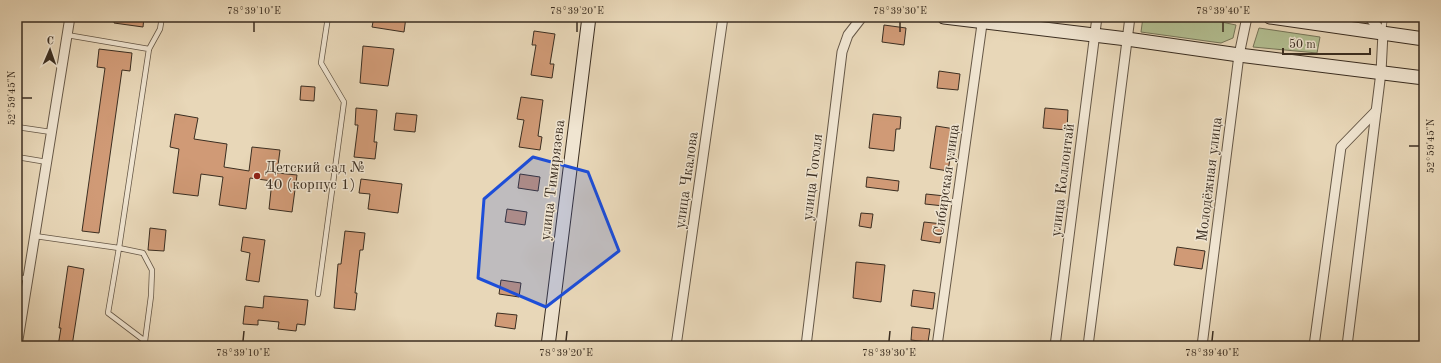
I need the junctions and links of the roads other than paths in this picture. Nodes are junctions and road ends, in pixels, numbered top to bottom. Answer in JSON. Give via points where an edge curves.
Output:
{"nodes":[{"id":1,"x":70,"y":17,"type":"edge"},
{"id":2,"x":162,"y":17,"type":"edge"},
{"id":3,"x":328,"y":17,"type":"edge"},
{"id":4,"x":589,"y":17,"type":"edge"},
{"id":5,"x":723,"y":17,"type":"edge"},
{"id":6,"x":862,"y":17,"type":"edge"},
{"id":7,"x":944,"y":17,"type":"edge"},
{"id":8,"x":1097,"y":17,"type":"edge"},
{"id":9,"x":1130,"y":17,"type":"edge"},
{"id":10,"x":1246,"y":17,"type":"edge"},
{"id":11,"x":1270,"y":17,"type":"edge"},
{"id":12,"x":1369,"y":17,"type":"edge"},
{"id":13,"x":1385,"y":17,"type":"edge"},
{"id":14,"x":982,"y":20,"type":"edge"},
{"id":15,"x":1383,"y":33,"type":"junction"},
{"id":16,"x":67,"y":35,"type":"junction"},
{"id":17,"x":1095,"y":35,"type":"junction"},
{"id":18,"x":1424,"y":38,"type":"edge"},
{"id":19,"x":1127,"y":39,"type":"junction"},
{"id":20,"x":149,"y":49,"type":"junction"},
{"id":21,"x":1239,"y":55,"type":"junction"},
{"id":22,"x":1381,"y":72,"type":"junction"},
{"id":23,"x":1424,"y":78,"type":"edge"},
{"id":24,"x":1376,"y":111,"type":"junction"},
{"id":25,"x":17,"y":127,"type":"edge"},
{"id":26,"x":51,"y":132,"type":"junction"},
{"id":27,"x":17,"y":157,"type":"edge"},
{"id":28,"x":46,"y":162,"type":"junction"},
{"id":29,"x":35,"y":236,"type":"junction"},
{"id":30,"x":119,"y":248,"type":"junction"},
{"id":31,"x":17,"y":277,"type":"edge"},
{"id":32,"x":28,"y":279,"type":"junction"},
{"id":33,"x":318,"y":294,"type":"dead end"},
{"id":34,"x":145,"y":340,"type":"junction"},
{"id":35,"x":17,"y":346,"type":"edge"},
{"id":36,"x":144,"y":346,"type":"edge"},
{"id":37,"x":548,"y":346,"type":"edge"},
{"id":38,"x":676,"y":346,"type":"edge"},
{"id":39,"x":806,"y":346,"type":"edge"},
{"id":40,"x":937,"y":346,"type":"edge"},
{"id":41,"x":1055,"y":346,"type":"edge"},
{"id":42,"x":1088,"y":346,"type":"edge"},
{"id":43,"x":1202,"y":346,"type":"edge"},
{"id":44,"x":1314,"y":346,"type":"edge"},
{"id":45,"x":1347,"y":346,"type":"edge"}],
"edges":[{"from":1,"to":16,"type":"street"},
{"from":2,"to":20,"type":"lane","via":[[160,29]]},
{"from":3,"to":33,"type":"lane","via":[[321,63],[344,102]]},
{"from":4,"to":37,"type":"street","name":"улица Тимирязева"},
{"from":5,"to":38,"type":"street","name":"улица Чкалова"},
{"from":6,"to":39,"type":"street","name":"улица Гоголя","via":[[848,35],[842,52]]},
{"from":7,"to":14,"type":"street"},
{"from":8,"to":17,"type":"street","name":"улица Коллонтай"},
{"from":9,"to":19,"type":"street"},
{"from":10,"to":21,"type":"street","name":"Молодёжная улица"},
{"from":11,"to":15,"type":"street"},
{"from":12,"to":15,"type":"street"},
{"from":13,"to":15,"type":"lane"},
{"from":14,"to":17,"type":"street"},
{"from":14,"to":40,"type":"street","name":"Сибирская улица"},
{"from":15,"to":18,"type":"street"},
{"from":15,"to":22,"type":"street"},
{"from":16,"to":20,"type":"lane"},
{"from":16,"to":26,"type":"street"},
{"from":17,"to":19,"type":"street"},
{"from":17,"to":41,"type":"street","name":"улица Коллонтай"},
{"from":19,"to":21,"type":"street"},
{"from":19,"to":42,"type":"street"},
{"from":20,"to":30,"type":"lane"},
{"from":21,"to":22,"type":"street"},
{"from":21,"to":43,"type":"street","name":"Молодёжная улица"},
{"from":22,"to":23,"type":"street"},
{"from":22,"to":24,"type":"street"},
{"from":24,"to":44,"type":"street","via":[[1341,147]]},
{"from":24,"to":45,"type":"street"},
{"from":25,"to":26,"type":"lane"},
{"from":26,"to":28,"type":"street"},
{"from":27,"to":28,"type":"lane"},
{"from":28,"to":29,"type":"street"},
{"from":29,"to":30,"type":"lane"},
{"from":29,"to":32,"type":"street"},
{"from":30,"to":34,"type":"lane","via":[[108,313]]},
{"from":30,"to":34,"type":"lane","via":[[143,253],[152,270]]},
{"from":31,"to":32,"type":"lane"},
{"from":32,"to":35,"type":"street"},
{"from":34,"to":36,"type":"lane"}]}
